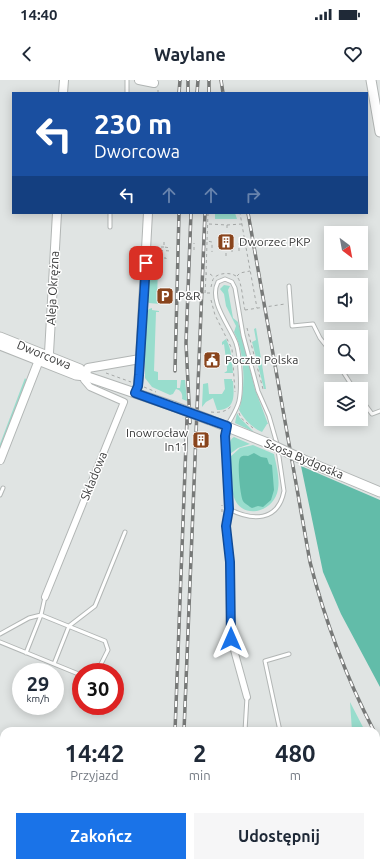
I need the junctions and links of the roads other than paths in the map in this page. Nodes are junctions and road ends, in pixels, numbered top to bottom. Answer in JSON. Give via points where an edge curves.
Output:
{"nodes":[{"id":1,"x":64,"y":80,"type":"edge"},
{"id":2,"x":127,"y":80,"type":"edge"},
{"id":3,"x":139,"y":80,"type":"edge"},
{"id":4,"x":371,"y":80,"type":"edge"},
{"id":5,"x":154,"y":82,"type":"edge"},
{"id":6,"x":63,"y":92,"type":"edge"},
{"id":7,"x":127,"y":92,"type":"edge"},
{"id":8,"x":153,"y":92,"type":"edge"},
{"id":9,"x":380,"y":132,"type":"edge"},
{"id":10,"x":56,"y":214,"type":"edge"},
{"id":11,"x":110,"y":214,"type":"edge"},
{"id":12,"x":148,"y":214,"type":"edge"},
{"id":13,"x":110,"y":227,"type":"dead end"},
{"id":14,"x":289,"y":286,"type":"dead end"},
{"id":15,"x":0,"y":337,"type":"edge"},
{"id":16,"x":324,"y":343,"type":"edge"},
{"id":17,"x":0,"y":345,"type":"edge"},
{"id":18,"x":43,"y":359,"type":"junction"},
{"id":19,"x":140,"y":359,"type":"junction"},
{"id":20,"x":85,"y":376,"type":"junction"},
{"id":21,"x":135,"y":393,"type":"junction"},
{"id":22,"x":368,"y":409,"type":"edge"},
{"id":23,"x":380,"y":411,"type":"edge"},
{"id":24,"x":227,"y":426,"type":"junction"},
{"id":25,"x":0,"y":460,"type":"edge"},
{"id":26,"x":3,"y":488,"type":"dead end"},
{"id":27,"x":380,"y":492,"type":"edge"},
{"id":28,"x":0,"y":494,"type":"edge"},
{"id":29,"x":229,"y":509,"type":"junction"},
{"id":30,"x":125,"y":532,"type":"dead end"},
{"id":31,"x":45,"y":597,"type":"joint"},
{"id":32,"x":41,"y":615,"type":"junction"},
{"id":33,"x":69,"y":626,"type":"junction"},
{"id":34,"x":0,"y":634,"type":"edge"},
{"id":35,"x":0,"y":642,"type":"edge"},
{"id":36,"x":26,"y":653,"type":"junction"},
{"id":37,"x":289,"y":654,"type":"dead end"},
{"id":38,"x":51,"y":663,"type":"edge"},
{"id":39,"x":54,"y":663,"type":"edge"},
{"id":40,"x":102,"y":663,"type":"edge"},
{"id":41,"x":247,"y":697,"type":"joint"},
{"id":42,"x":245,"y":727,"type":"edge"},
{"id":43,"x":279,"y":727,"type":"edge"}],
"edges":[{"from":1,"to":6,"type":"street"},
{"from":2,"to":7,"type":"lane"},
{"from":3,"to":5,"type":"street"},
{"from":4,"to":9,"type":"main road"},
{"from":5,"to":8,"type":"street"},
{"from":10,"to":18,"type":"street","name":"Aleja Okrężna","via":[[49,353]]},
{"from":11,"to":13,"type":"lane"},
{"from":12,"to":19,"type":"street"},
{"from":14,"to":16,"type":"lane","via":[[292,326],[313,324]]},
{"from":15,"to":18,"type":"main road","name":"Dworcowa"},
{"from":17,"to":18,"type":"main road","name":"Dworcowa"},
{"from":18,"to":20,"type":"main road","name":"Dworcowa","via":[[80,369]]},
{"from":18,"to":25,"type":"street","name":"Aleja Okrężna"},
{"from":19,"to":20,"type":"street","via":[[88,368]]},
{"from":19,"to":21,"type":"street"},
{"from":20,"to":21,"type":"main road","name":"Dworcowa"},
{"from":20,"to":31,"type":"street","name":"Składowa","via":[[84,380],[90,387],[124,402]]},
{"from":21,"to":24,"type":"main road","name":"Dworcowa","bridge":true,"via":[[210,416]]},
{"from":22,"to":23,"type":"lane","via":[[372,414]]},
{"from":24,"to":27,"type":"main road","name":"Szosa Bydgoska","bridge":true},
{"from":24,"to":29,"type":"street","via":[[225,436]]},
{"from":24,"to":29,"type":"lane","via":[[238,404],[240,389],[238,349],[217,300],[216,285],[225,279],[232,282],[235,288],[243,335],[258,391],[275,434],[284,491],[273,510],[257,518],[244,516]]},
{"from":26,"to":28,"type":"lane"},
{"from":29,"to":41,"type":"street","via":[[226,526],[230,562],[231,639]]},
{"from":30,"to":33,"type":"lane","via":[[95,606]]},
{"from":31,"to":32,"type":"lane"},
{"from":32,"to":33,"type":"lane"},
{"from":32,"to":34,"type":"lane","via":[[29,618]]},
{"from":32,"to":36,"type":"lane"},
{"from":33,"to":39,"type":"lane"},
{"from":33,"to":40,"type":"lane","via":[[105,641],[108,650]]},
{"from":35,"to":36,"type":"lane"},
{"from":36,"to":38,"type":"lane"},
{"from":37,"to":43,"type":"lane","via":[[265,661]]},
{"from":41,"to":42,"type":"lane"}]}
